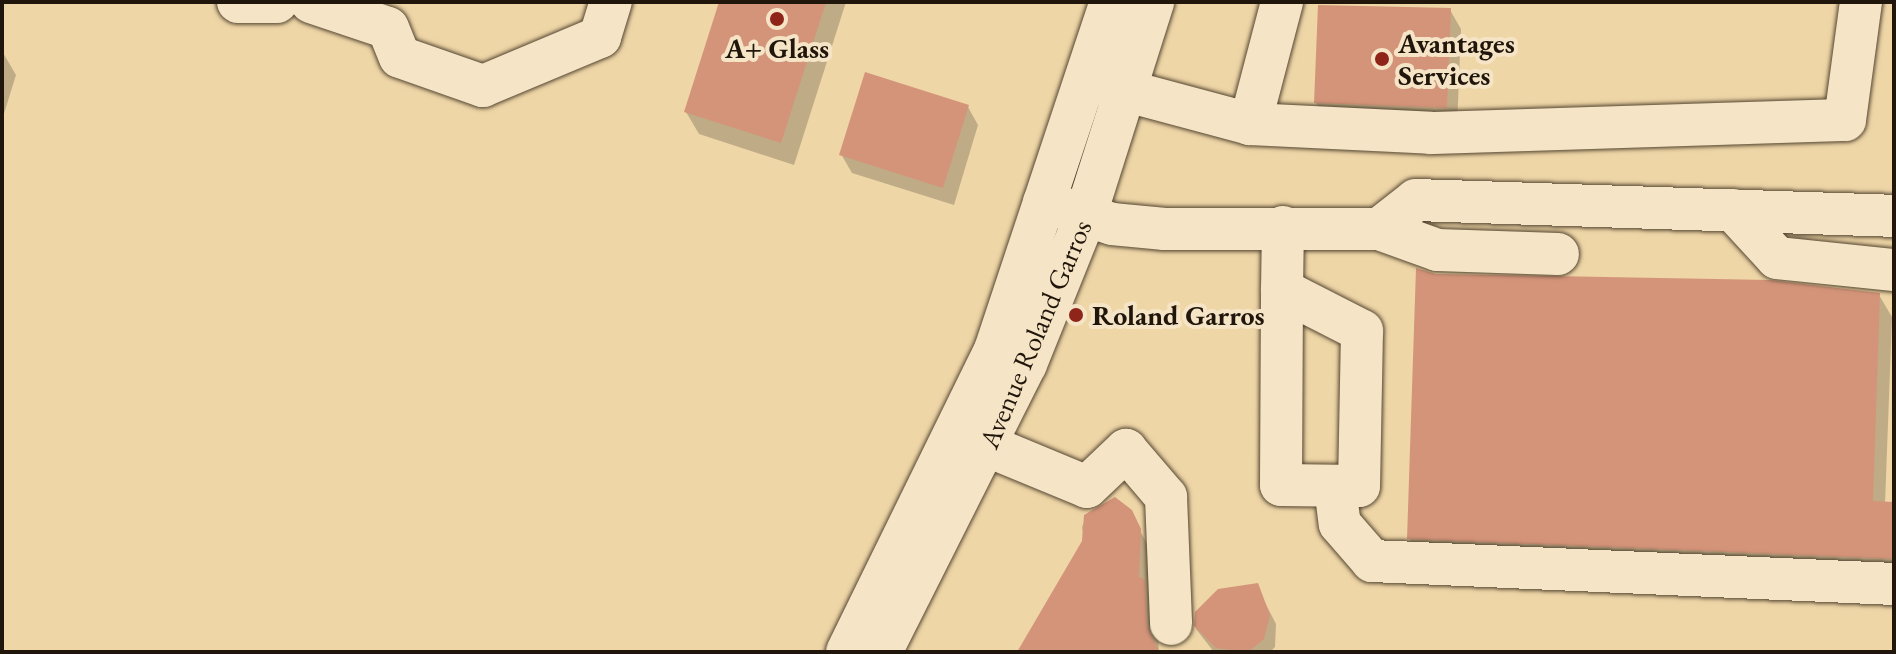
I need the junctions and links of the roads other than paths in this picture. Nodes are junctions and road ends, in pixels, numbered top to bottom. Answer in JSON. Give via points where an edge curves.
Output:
{"nodes":[{"id":1,"x":238,"y":2,"type":"edge"},
{"id":2,"x":277,"y":2,"type":"edge"},
{"id":3,"x":311,"y":2,"type":"edge"},
{"id":4,"x":611,"y":2,"type":"edge"},
{"id":5,"x":1111,"y":2,"type":"edge"},
{"id":6,"x":1153,"y":2,"type":"edge"},
{"id":7,"x":1282,"y":2,"type":"edge"},
{"id":8,"x":1861,"y":2,"type":"edge"},
{"id":9,"x":393,"y":15,"type":"edge"},
{"id":10,"x":1086,"y":80,"type":"junction"},
{"id":11,"x":1125,"y":94,"type":"junction"},
{"id":12,"x":1250,"y":124,"type":"junction"},
{"id":13,"x":1044,"y":202,"type":"junction"},
{"id":14,"x":1733,"y":210,"type":"junction"},
{"id":15,"x":1894,"y":216,"type":"edge"},
{"id":16,"x":1085,"y":217,"type":"junction"},
{"id":17,"x":1283,"y":227,"type":"junction"},
{"id":18,"x":1379,"y":229,"type":"junction"},
{"id":19,"x":1558,"y":254,"type":"dead end"},
{"id":20,"x":1894,"y":270,"type":"edge"},
{"id":21,"x":1282,"y":290,"type":"junction"},
{"id":22,"x":988,"y":446,"type":"junction"},
{"id":23,"x":1335,"y":486,"type":"junction"},
{"id":24,"x":1894,"y":584,"type":"edge"},
{"id":25,"x":1171,"y":624,"type":"dead end"},
{"id":26,"x":847,"y":652,"type":"edge"},
{"id":27,"x":881,"y":652,"type":"edge"}],
"edges":[{"from":1,"to":2,"type":"street"},
{"from":3,"to":9,"type":"street"},
{"from":4,"to":9,"type":"street","via":[[600,37],[483,86],[400,57]]},
{"from":5,"to":10,"type":"street","name":"Avenue Roland Garros"},
{"from":6,"to":11,"type":"street","name":"Avenue Roland Garros"},
{"from":7,"to":12,"type":"street"},
{"from":8,"to":12,"type":"street","via":[[1845,120],[1431,133]]},
{"from":10,"to":11,"type":"street"},
{"from":10,"to":13,"type":"street","name":"Avenue Roland Garros"},
{"from":11,"to":12,"type":"street"},
{"from":11,"to":16,"type":"street","name":"Avenue Roland Garros"},
{"from":13,"to":16,"type":"street"},
{"from":13,"to":26,"type":"street","name":"Avenue Roland Garros","via":[[995,350]]},
{"from":14,"to":15,"type":"street"},
{"from":14,"to":18,"type":"street","via":[[1416,200]]},
{"from":14,"to":20,"type":"street","via":[[1777,258]]},
{"from":16,"to":17,"type":"street","via":[[1165,229]]},
{"from":16,"to":22,"type":"street","name":"Avenue Roland Garros"},
{"from":17,"to":18,"type":"street"},
{"from":17,"to":21,"type":"street"},
{"from":18,"to":19,"type":"street","via":[[1437,250]]},
{"from":21,"to":23,"type":"street","via":[[1281,485]]},
{"from":21,"to":23,"type":"street","via":[[1362,331],[1359,486]]},
{"from":22,"to":25,"type":"street","via":[[1087,487],[1126,450],[1166,497]]},
{"from":22,"to":27,"type":"street","name":"Avenue Roland Garros"},
{"from":23,"to":24,"type":"street","via":[[1340,524],[1372,561]]}]}
